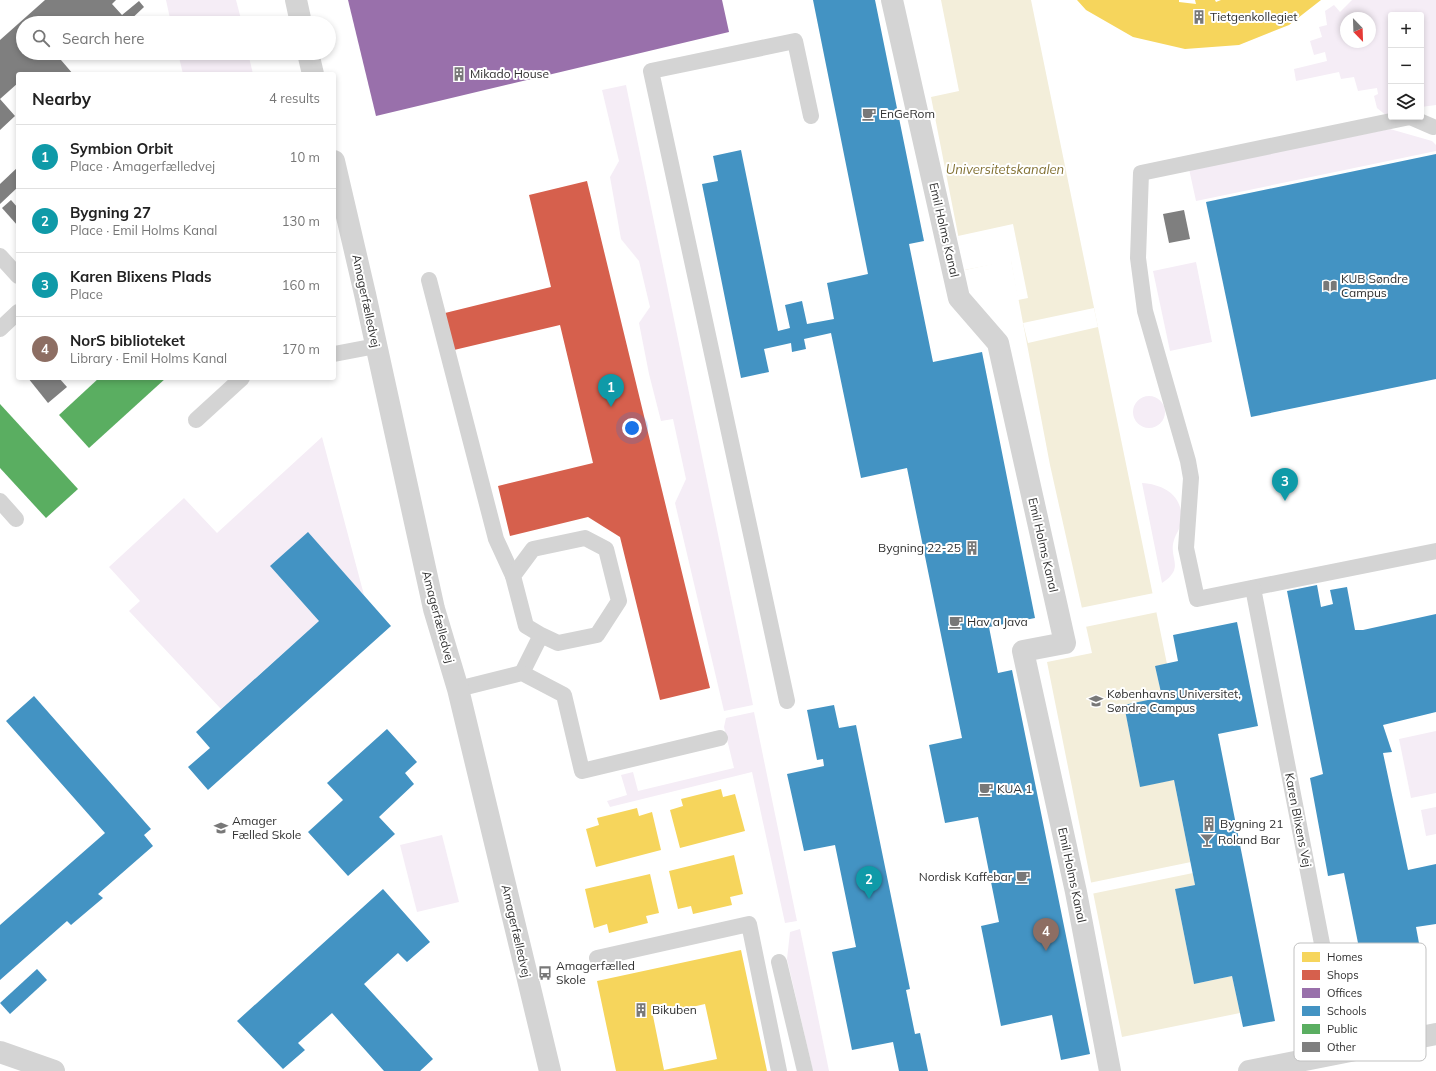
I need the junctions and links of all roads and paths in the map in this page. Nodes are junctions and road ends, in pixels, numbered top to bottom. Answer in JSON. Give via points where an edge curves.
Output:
{"nodes":[{"id":1,"x":296,"y":0,"type":"edge"},
{"id":2,"x":892,"y":0,"type":"edge"},
{"id":3,"x":299,"y":16,"type":"edge"},
{"id":4,"x":310,"y":60,"type":"edge"},
{"id":5,"x":313,"y":72,"type":"edge"},
{"id":6,"x":811,"y":116,"type":"dead end"},
{"id":7,"x":1433,"y":127,"type":"dead end"},
{"id":8,"x":336,"y":170,"type":"edge"},
{"id":9,"x":0,"y":256,"type":"edge"},
{"id":10,"x":16,"y":274,"type":"edge"},
{"id":11,"x":430,"y":280,"type":"dead end"},
{"id":12,"x":16,"y":314,"type":"edge"},
{"id":13,"x":0,"y":328,"type":"edge"},
{"id":14,"x":376,"y":346,"type":"junction"},
{"id":15,"x":336,"y":354,"type":"edge"},
{"id":16,"x":240,"y":380,"type":"edge"},
{"id":17,"x":196,"y":420,"type":"dead end"},
{"id":18,"x":0,"y":501,"type":"edge"},
{"id":19,"x":16,"y":519,"type":"dead end"},
{"id":20,"x":1436,"y":551,"type":"edge"},
{"id":21,"x":513,"y":576,"type":"junction"},
{"id":22,"x":1253,"y":588,"type":"junction"},
{"id":23,"x":541,"y":635,"type":"junction"},
{"id":24,"x":522,"y":673,"type":"junction"},
{"id":25,"x":458,"y":689,"type":"junction"},
{"id":26,"x":787,"y":701,"type":"dead end"},
{"id":27,"x":720,"y":738,"type":"dead end"},
{"id":28,"x":1323,"y":943,"type":"edge"},
{"id":29,"x":597,"y":958,"type":"dead end"},
{"id":30,"x":779,"y":962,"type":"dead end"},
{"id":31,"x":1436,"y":1034,"type":"edge"},
{"id":32,"x":1426,"y":1036,"type":"edge"},
{"id":33,"x":0,"y":1052,"type":"edge"},
{"id":34,"x":1299,"y":1061,"type":"edge"},
{"id":35,"x":54,"y":1071,"type":"edge"},
{"id":36,"x":550,"y":1071,"type":"edge"},
{"id":37,"x":779,"y":1071,"type":"edge"},
{"id":38,"x":805,"y":1071,"type":"edge"},
{"id":39,"x":1110,"y":1071,"type":"edge"},
{"id":40,"x":1249,"y":1071,"type":"edge"}],
"edges":[{"from":1,"to":3,"type":"street"},
{"from":2,"to":39,"type":"street","name":"Emil Holms Kanal","via":[[959,298],[998,343],[1065,643],[1023,651],[1076,892]]},
{"from":4,"to":5,"type":"street"},
{"from":6,"to":26,"type":"lane","via":[[795,41],[649,64]]},
{"from":7,"to":22,"type":"lane","via":[[1410,117],[1141,174],[1138,258],[1145,311],[1191,478],[1186,548],[1197,599]]},
{"from":8,"to":14,"type":"street","name":"Amagerfælledvej"},
{"from":9,"to":10,"type":"lane"},
{"from":11,"to":21,"type":"lane","via":[[496,539]]},
{"from":12,"to":13,"type":"lane"},
{"from":14,"to":15,"type":"lane"},
{"from":14,"to":25,"type":"street","name":"Amagerfælledvej","via":[[434,609]]},
{"from":16,"to":17,"type":"lane"},
{"from":18,"to":19,"type":"lane"},
{"from":20,"to":22,"type":"lane"},
{"from":21,"to":23,"type":"lane","via":[[526,626]]},
{"from":21,"to":23,"type":"lane","via":[[533,549],[584,538],[606,549],[619,601],[597,635],[558,643]]},
{"from":22,"to":28,"type":"lane","name":"Karen Blixens Vej"},
{"from":23,"to":24,"type":"lane"},
{"from":24,"to":25,"type":"lane"},
{"from":24,"to":27,"type":"lane","via":[[564,695],[582,770]]},
{"from":25,"to":36,"type":"street","name":"Amagerfælledvej"},
{"from":29,"to":37,"type":"lane","via":[[749,924]]},
{"from":30,"to":38,"type":"lane"},
{"from":31,"to":32,"type":"street"},
{"from":33,"to":35,"type":"street"},
{"from":34,"to":40,"type":"street"}]}
